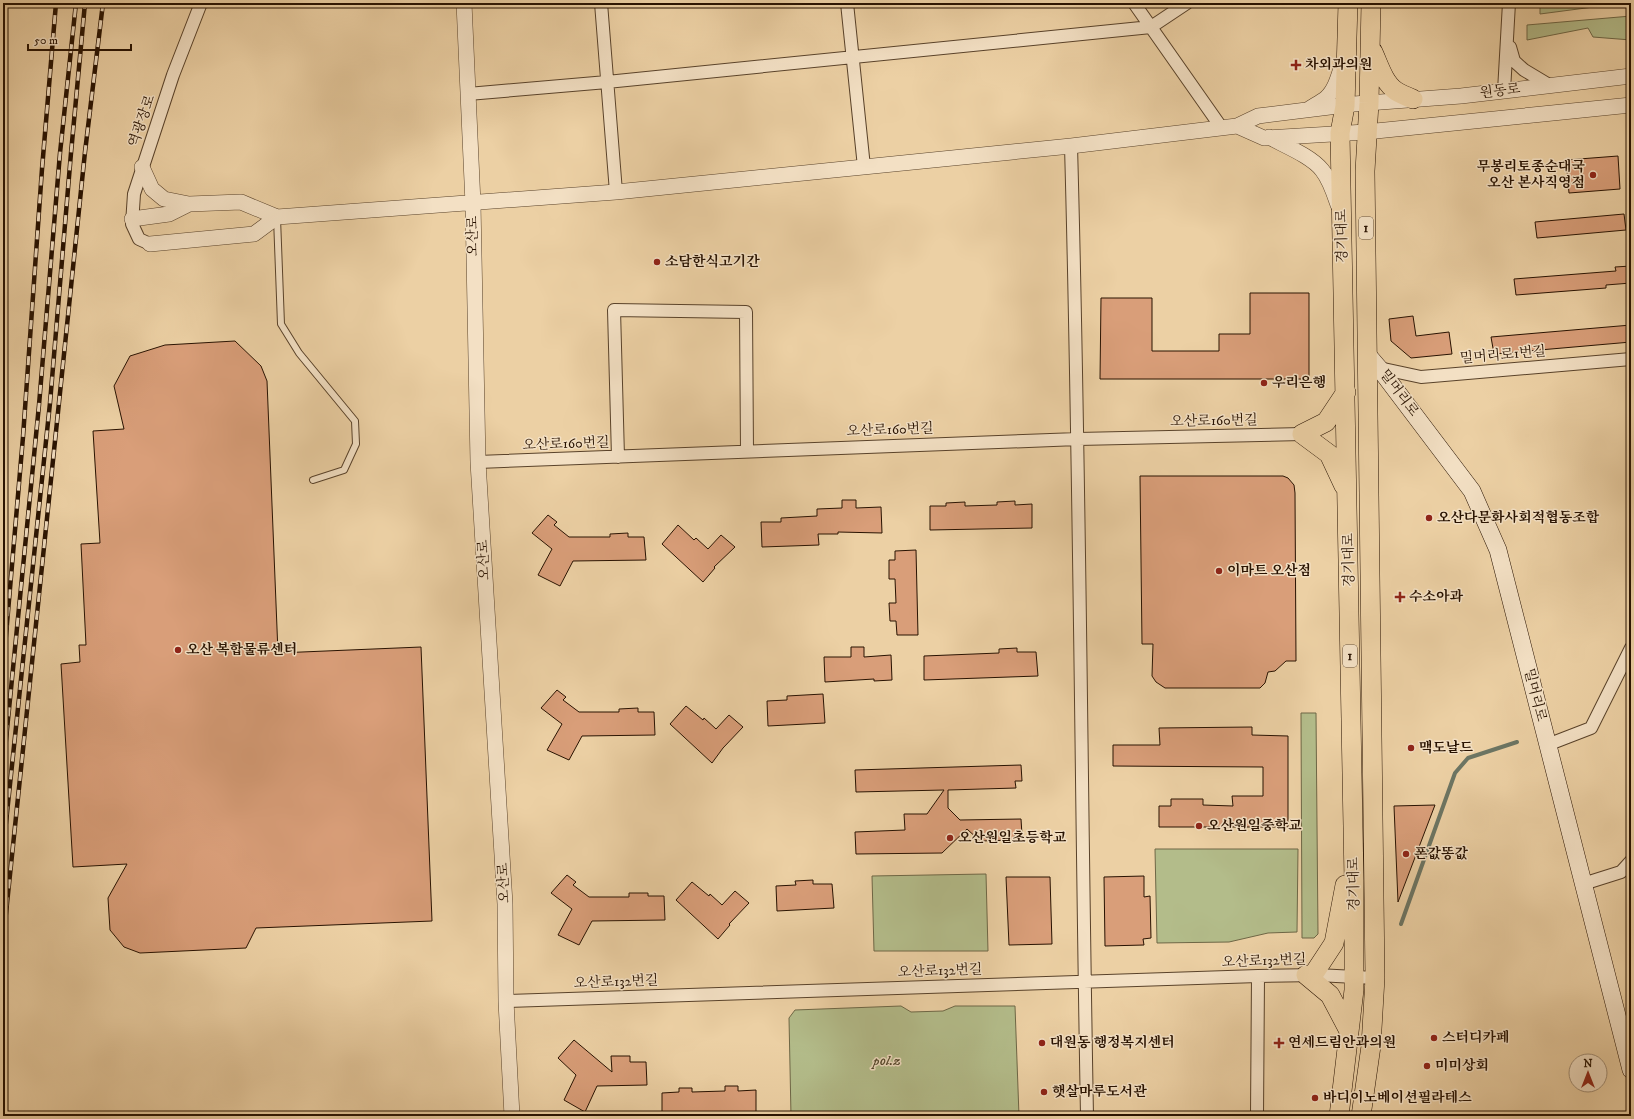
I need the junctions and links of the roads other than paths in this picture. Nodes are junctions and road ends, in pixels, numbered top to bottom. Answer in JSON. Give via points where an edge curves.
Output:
{"nodes":[{"id":1,"x":201,"y":3,"type":"edge"},
{"id":2,"x":464,"y":3,"type":"edge"},
{"id":3,"x":601,"y":3,"type":"edge"},
{"id":4,"x":847,"y":3,"type":"edge"},
{"id":5,"x":1134,"y":3,"type":"edge"},
{"id":6,"x":1187,"y":3,"type":"edge"},
{"id":7,"x":1348,"y":3,"type":"edge"},
{"id":8,"x":1371,"y":3,"type":"edge"},
{"id":9,"x":1509,"y":3,"type":"edge"},
{"id":10,"x":1151,"y":26,"type":"junction"},
{"id":11,"x":1508,"y":40,"type":"junction"},
{"id":12,"x":1370,"y":46,"type":"junction"},
{"id":13,"x":1346,"y":54,"type":"junction"},
{"id":14,"x":853,"y":56,"type":"junction"},
{"id":15,"x":1631,"y":76,"type":"edge"},
{"id":16,"x":607,"y":82,"type":"junction"},
{"id":17,"x":1549,"y":85,"type":"junction"},
{"id":18,"x":1504,"y":91,"type":"junction"},
{"id":19,"x":468,"y":94,"type":"junction"},
{"id":20,"x":1413,"y":99,"type":"junction"},
{"id":21,"x":1369,"y":103,"type":"junction"},
{"id":22,"x":1631,"y":105,"type":"edge"},
{"id":23,"x":1345,"y":106,"type":"junction"},
{"id":24,"x":1309,"y":110,"type":"junction"},
{"id":25,"x":1237,"y":126,"type":"junction"},
{"id":26,"x":1221,"y":127,"type":"junction"},
{"id":27,"x":1395,"y":129,"type":"junction"},
{"id":28,"x":1366,"y":132,"type":"junction"},
{"id":29,"x":1340,"y":133,"type":"junction"},
{"id":30,"x":1269,"y":137,"type":"junction"},
{"id":31,"x":1071,"y":146,"type":"junction"},
{"id":32,"x":142,"y":167,"type":"junction"},
{"id":33,"x":864,"y":167,"type":"junction"},
{"id":34,"x":1365,"y":172,"type":"junction"},
{"id":35,"x":616,"y":192,"type":"junction"},
{"id":36,"x":189,"y":204,"type":"junction"},
{"id":37,"x":472,"y":204,"type":"junction"},
{"id":38,"x":1342,"y":216,"type":"junction"},
{"id":39,"x":277,"y":217,"type":"junction"},
{"id":40,"x":132,"y":219,"type":"junction"},
{"id":41,"x":150,"y":244,"type":"joint"},
{"id":42,"x":1344,"y":335,"type":"junction"},
{"id":43,"x":1367,"y":354,"type":"junction"},
{"id":44,"x":1631,"y":359,"type":"edge"},
{"id":45,"x":1379,"y":368,"type":"junction"},
{"id":46,"x":1346,"y":392,"type":"junction"},
{"id":47,"x":1302,"y":434,"type":"junction"},
{"id":48,"x":1078,"y":439,"type":"junction"},
{"id":49,"x":747,"y":451,"type":"junction"},
{"id":50,"x":618,"y":457,"type":"junction"},
{"id":51,"x":478,"y":462,"type":"junction"},
{"id":52,"x":314,"y":480,"type":"dead end"},
{"id":53,"x":1347,"y":492,"type":"junction"},
{"id":54,"x":1631,"y":648,"type":"edge"},
{"id":55,"x":1547,"y":745,"type":"junction"},
{"id":56,"x":1353,"y":842,"type":"junction"},
{"id":57,"x":1631,"y":861,"type":"edge"},
{"id":58,"x":1583,"y":884,"type":"junction"},
{"id":59,"x":1309,"y":975,"type":"junction"},
{"id":60,"x":1258,"y":976,"type":"junction"},
{"id":61,"x":1354,"y":976,"type":"junction"},
{"id":62,"x":1375,"y":978,"type":"junction"},
{"id":63,"x":1085,"y":982,"type":"junction"},
{"id":64,"x":506,"y":1001,"type":"junction"},
{"id":65,"x":1349,"y":1031,"type":"junction"},
{"id":66,"x":1631,"y":1070,"type":"edge"},
{"id":67,"x":512,"y":1116,"type":"edge"},
{"id":68,"x":1087,"y":1116,"type":"edge"},
{"id":69,"x":1257,"y":1116,"type":"edge"},
{"id":70,"x":1339,"y":1116,"type":"edge"},
{"id":71,"x":1361,"y":1116,"type":"edge"}],
"edges":[{"from":1,"to":32,"type":"street","name":"역광장로"},
{"from":2,"to":19,"type":"street","name":"오산로"},
{"from":3,"to":16,"type":"street"},
{"from":4,"to":14,"type":"street"},
{"from":5,"to":10,"type":"street"},
{"from":6,"to":10,"type":"street"},
{"from":7,"to":13,"type":"main road","name":"경기대로","number":"1"},
{"from":8,"to":12,"type":"main road","name":"경기대로","number":"1"},
{"from":9,"to":11,"type":"street"},
{"from":10,"to":14,"type":"street"},
{"from":10,"to":26,"type":"street"},
{"from":11,"to":17,"type":"street","via":[[1514,61]]},
{"from":11,"to":18,"type":"street"},
{"from":12,"to":20,"type":"main road","via":[[1390,86]]},
{"from":12,"to":21,"type":"main road","name":"경기대로","number":"1"},
{"from":13,"to":23,"type":"main road","name":"경기대로","number":"1"},
{"from":13,"to":24,"type":"street","via":[[1330,93]]},
{"from":14,"to":16,"type":"street"},
{"from":14,"to":33,"type":"street"},
{"from":15,"to":17,"type":"street","name":"원동로"},
{"from":16,"to":19,"type":"street"},
{"from":16,"to":35,"type":"street"},
{"from":17,"to":18,"type":"street","name":"원동로"},
{"from":18,"to":20,"type":"street","name":"원동로"},
{"from":19,"to":37,"type":"street","name":"오산로"},
{"from":20,"to":21,"type":"street","name":"원동로"},
{"from":21,"to":23,"type":"street","name":"원동로"},
{"from":21,"to":28,"type":"main road","name":"경기대로","number":"1"},
{"from":22,"to":27,"type":"street"},
{"from":23,"to":24,"type":"street","name":"원동로"},
{"from":23,"to":29,"type":"main road","name":"경기대로","number":"1"},
{"from":24,"to":25,"type":"street","name":"원동로","via":[[1258,116]]},
{"from":25,"to":26,"type":"street"},
{"from":25,"to":30,"type":"street","via":[[1264,138]]},
{"from":26,"to":31,"type":"street"},
{"from":27,"to":28,"type":"street"},
{"from":27,"to":34,"type":"street","via":[[1376,141]]},
{"from":28,"to":29,"type":"street"},
{"from":28,"to":34,"type":"main road","name":"경기대로","number":"1"},
{"from":29,"to":30,"type":"street"},
{"from":29,"to":38,"type":"main road","name":"경기대로","number":"1"},
{"from":30,"to":38,"type":"street","via":[[1311,160],[1322,170]]},
{"from":31,"to":33,"type":"street"},
{"from":31,"to":48,"type":"street"},
{"from":32,"to":36,"type":"street","via":[[152,189],[164,199]]},
{"from":32,"to":40,"type":"street","name":"역광장로","via":[[134,194]]},
{"from":33,"to":35,"type":"street"},
{"from":34,"to":43,"type":"main road","name":"경기대로","number":"1"},
{"from":35,"to":37,"type":"street"},
{"from":36,"to":39,"type":"street","via":[[241,202]]},
{"from":36,"to":40,"type":"street","via":[[169,214]]},
{"from":37,"to":39,"type":"street"},
{"from":37,"to":51,"type":"street","name":"오산로"},
{"from":38,"to":42,"type":"main road","name":"경기대로","number":"1"},
{"from":39,"to":41,"type":"street","via":[[254,234]]},
{"from":39,"to":52,"type":"lane","via":[[281,324],[299,354],[355,421],[356,444],[344,470]]},
{"from":40,"to":41,"type":"street","name":"역광장로","via":[[139,239]]},
{"from":42,"to":43,"type":"main road"},
{"from":42,"to":46,"type":"main road","name":"경기대로","number":"1"},
{"from":43,"to":45,"type":"main road","name":"밀머리로"},
{"from":43,"to":62,"type":"main road","name":"경기대로","number":"1"},
{"from":44,"to":45,"type":"street","name":"밀머리로1번길","via":[[1421,377]]},
{"from":45,"to":55,"type":"main road","name":"밀머리로","via":[[1472,491],[1498,550]]},
{"from":46,"to":47,"type":"main road","via":[[1326,422]]},
{"from":46,"to":53,"type":"main road","name":"경기대로","number":"1"},
{"from":47,"to":48,"type":"street","name":"오산로160번길"},
{"from":47,"to":53,"type":"main road","via":[[1329,454]]},
{"from":48,"to":49,"type":"street","name":"오산로160번길"},
{"from":48,"to":63,"type":"street"},
{"from":49,"to":50,"type":"street","name":"오산로160번길"},
{"from":49,"to":50,"type":"street","via":[[746,312],[614,310]]},
{"from":50,"to":51,"type":"street","name":"오산로160번길"},
{"from":51,"to":64,"type":"street","name":"오산로","via":[[504,896]]},
{"from":53,"to":56,"type":"main road","name":"경기대로","number":"1"},
{"from":54,"to":55,"type":"street","via":[[1591,728]]},
{"from":55,"to":58,"type":"main road","name":"밀머리로"},
{"from":56,"to":59,"type":"main road","via":[[1334,943]]},
{"from":56,"to":61,"type":"main road","name":"경기대로","number":"1"},
{"from":57,"to":58,"type":"street","via":[[1621,872]]},
{"from":58,"to":66,"type":"main road","name":"밀머리로"},
{"from":59,"to":60,"type":"street","name":"오산로132번길"},
{"from":59,"to":61,"type":"street","name":"오산로132번길"},
{"from":59,"to":65,"type":"main road","via":[[1330,995]]},
{"from":60,"to":63,"type":"street","name":"오산로132번길"},
{"from":60,"to":69,"type":"street"},
{"from":61,"to":62,"type":"street","name":"오산로132번길"},
{"from":61,"to":65,"type":"main road","name":"경기대로","number":"1"},
{"from":62,"to":71,"type":"main road","name":"경기대로","number":"1","via":[[1371,1046]]},
{"from":63,"to":64,"type":"street","name":"오산로132번길"},
{"from":63,"to":68,"type":"street"},
{"from":64,"to":67,"type":"street","name":"오산로"},
{"from":65,"to":70,"type":"main road","name":"경기대로","number":"1"}]}
